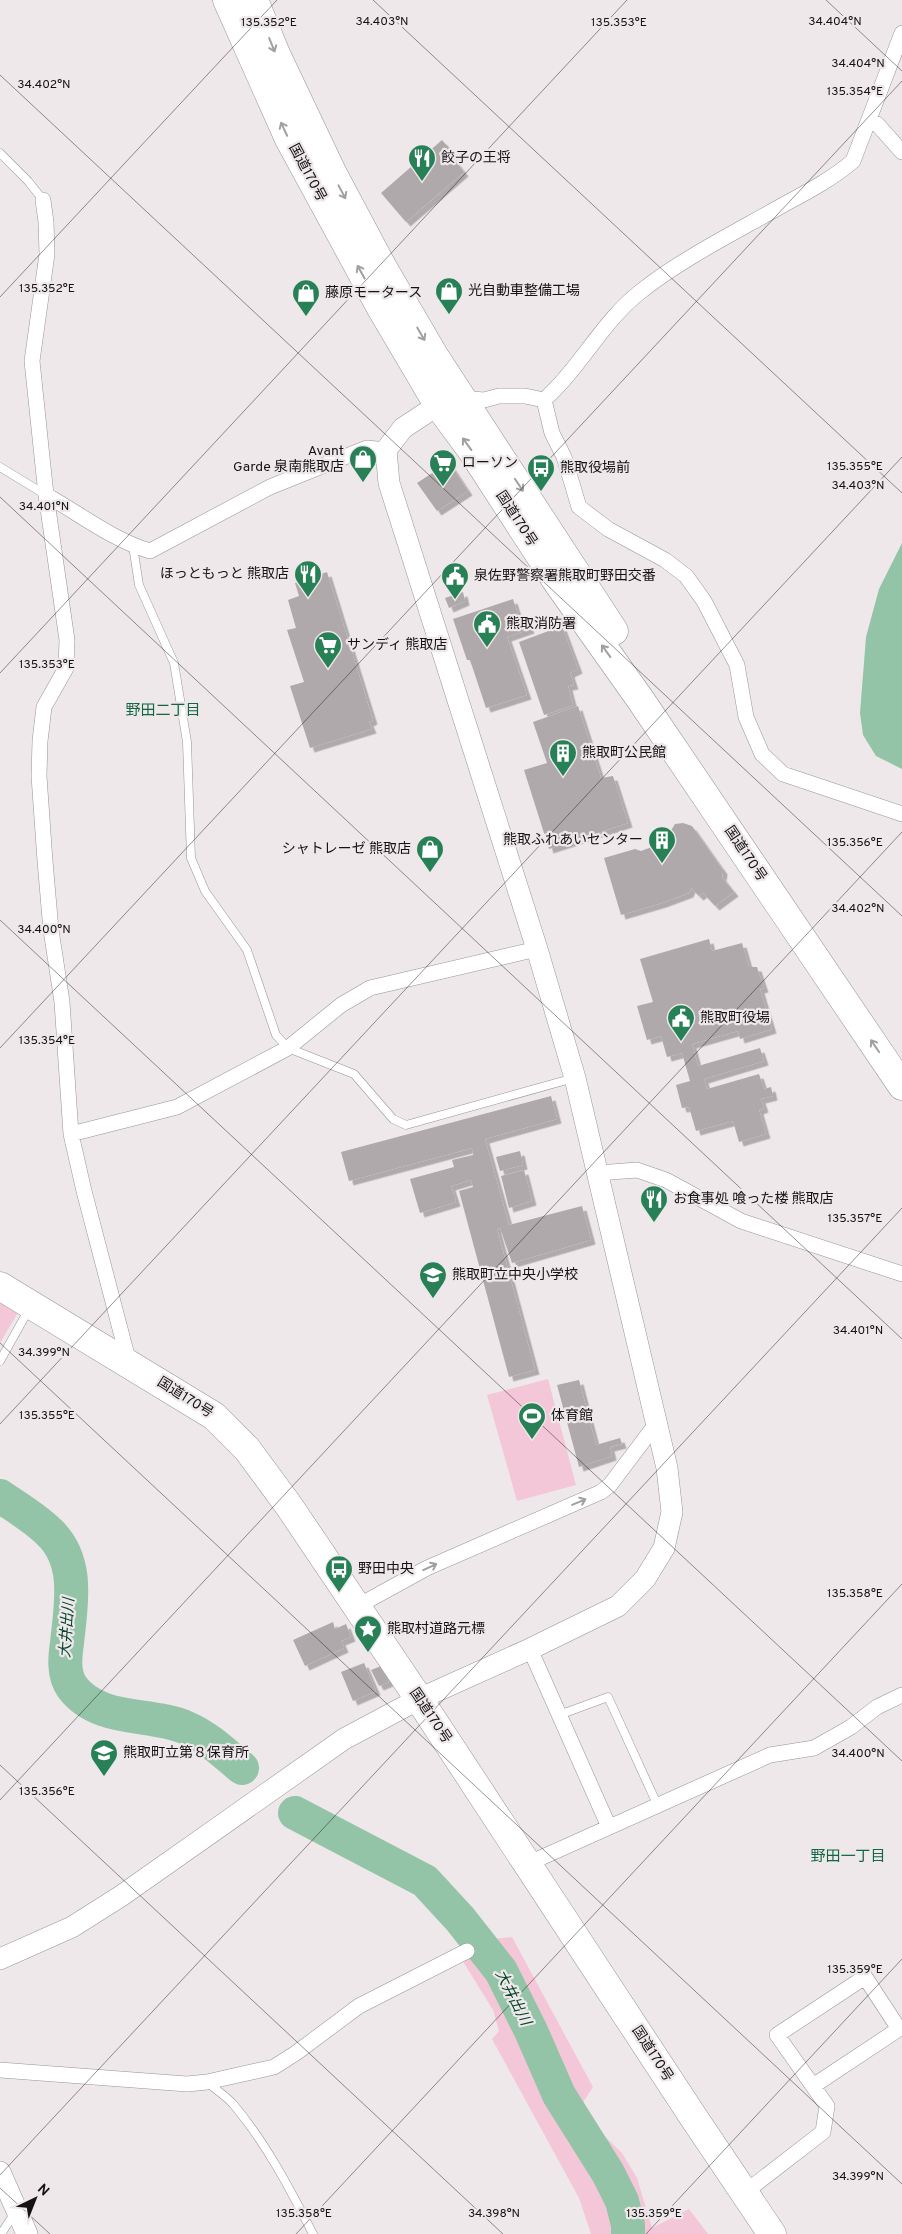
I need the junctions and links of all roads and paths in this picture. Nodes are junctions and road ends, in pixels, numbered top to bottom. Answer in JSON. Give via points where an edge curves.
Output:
{"nodes":[{"id":1,"x":227,"y":0,"type":"edge"},
{"id":2,"x":254,"y":0,"type":"edge"},
{"id":3,"x":902,"y":34,"type":"edge"},
{"id":4,"x":869,"y":121,"type":"junction"},
{"id":5,"x":902,"y":152,"type":"edge"},
{"id":6,"x":0,"y":153,"type":"edge"},
{"id":7,"x":43,"y":200,"type":"joint"},
{"id":8,"x":544,"y":400,"type":"junction"},
{"id":9,"x":449,"y":401,"type":"junction"},
{"id":10,"x":386,"y":450,"type":"junction"},
{"id":11,"x":0,"y":466,"type":"edge"},
{"id":12,"x":46,"y":495,"type":"junction"},
{"id":13,"x":133,"y":546,"type":"junction"},
{"id":14,"x":902,"y":814,"type":"edge"},
{"id":15,"x":537,"y":949,"type":"junction"},
{"id":16,"x":288,"y":1048,"type":"junction"},
{"id":17,"x":902,"y":1054,"type":"edge"},
{"id":18,"x":575,"y":1078,"type":"junction"},
{"id":19,"x":902,"y":1086,"type":"edge"},
{"id":20,"x":71,"y":1134,"type":"junction"},
{"id":21,"x":598,"y":1173,"type":"junction"},
{"id":22,"x":902,"y":1274,"type":"edge"},
{"id":23,"x":0,"y":1286,"type":"edge"},
{"id":24,"x":31,"y":1305,"type":"junction"},
{"id":25,"x":0,"y":1361,"type":"edge"},
{"id":26,"x":129,"y":1363,"type":"junction"},
{"id":27,"x":656,"y":1424,"type":"junction"},
{"id":28,"x":356,"y":1607,"type":"junction"},
{"id":29,"x":530,"y":1649,"type":"junction"},
{"id":30,"x":902,"y":1695,"type":"edge"},
{"id":31,"x":419,"y":1699,"type":"junction"},
{"id":32,"x":560,"y":1715,"type":"junction"},
{"id":33,"x":657,"y":1804,"type":"junction"},
{"id":34,"x":609,"y":1827,"type":"junction"},
{"id":35,"x":528,"y":1864,"type":"junction"},
{"id":36,"x":467,"y":1951,"type":"dead end"},
{"id":37,"x":0,"y":1958,"type":"edge"},
{"id":38,"x":0,"y":2070,"type":"edge"},
{"id":39,"x":207,"y":2082,"type":"junction"},
{"id":40,"x":813,"y":2086,"type":"junction"},
{"id":41,"x":0,"y":2172,"type":"edge"},
{"id":42,"x":744,"y":2193,"type":"junction"},
{"id":43,"x":17,"y":2211,"type":"junction"},
{"id":44,"x":1,"y":2234,"type":"edge"},
{"id":45,"x":27,"y":2234,"type":"edge"},
{"id":46,"x":313,"y":2234,"type":"edge"},
{"id":47,"x":772,"y":2234,"type":"edge"}],
"edges":[{"from":9,"to":1,"type":"highway","name":"国道170号","one_way":true,"via":[[382,310],[289,139]]},
{"from":2,"to":9,"type":"highway","name":"国道170号","one_way":true,"via":[[332,172]]},
{"from":3,"to":4,"type":"street"},
{"from":4,"to":5,"type":"street","via":[[878,124]]},
{"from":4,"to":8,"type":"street","via":[[848,166],[638,293],[558,388]]},
{"from":6,"to":7,"type":"lane"},
{"from":7,"to":12,"type":"street","via":[[47,254],[32,361]]},
{"from":8,"to":9,"type":"street","via":[[499,396]]},
{"from":8,"to":14,"type":"street","via":[[552,433],[564,457],[579,507],[608,529],[666,560],[686,576],[704,601],[737,665],[746,717],[762,754],[783,774]]},
{"from":9,"to":10,"type":"street","via":[[403,428]]},
{"from":9,"to":17,"type":"highway","name":"国道170号","one_way":true,"via":[[530,500],[606,619]]},
{"from":19,"to":9,"type":"highway","name":"国道170号","one_way":true,"via":[[557,582],[472,451]]},
{"from":10,"to":13,"type":"street","via":[[367,448],[270,487],[150,552]]},
{"from":10,"to":15,"type":"street","via":[[389,483]]},
{"from":11,"to":12,"type":"lane"},
{"from":12,"to":13,"type":"street"},
{"from":12,"to":20,"type":"street","via":[[67,640],[66,668],[44,707],[39,776],[51,930],[62,1002]]},
{"from":13,"to":16,"type":"lane","via":[[139,585],[174,664],[187,742],[191,858],[205,891],[247,950],[276,1035]]},
{"from":15,"to":16,"type":"street","via":[[370,988],[341,1005]]},
{"from":15,"to":18,"type":"street"},
{"from":16,"to":18,"type":"lane","via":[[354,1074],[393,1119],[406,1125]]},
{"from":16,"to":20,"type":"street","via":[[177,1107]]},
{"from":18,"to":21,"type":"street"},
{"from":20,"to":26,"type":"street"},
{"from":21,"to":22,"type":"street","via":[[637,1170],[666,1180],[741,1221]]},
{"from":21,"to":27,"type":"street"},
{"from":23,"to":24,"type":"highway","name":"国道170号"},
{"from":24,"to":25,"type":"lane"},
{"from":24,"to":26,"type":"highway","name":"国道170号"},
{"from":26,"to":28,"type":"highway","name":"国道170号","via":[[214,1416],[235,1436],[263,1469]]},
{"from":28,"to":27,"type":"street","one_way":true,"via":[[427,1568],[601,1492],[610,1485]]},
{"from":27,"to":29,"type":"street","via":[[667,1468],[672,1512],[664,1548],[645,1579],[618,1606]]},
{"from":28,"to":31,"type":"highway","name":"国道170号"},
{"from":29,"to":31,"type":"street"},
{"from":29,"to":32,"type":"street"},
{"from":30,"to":33,"type":"street","via":[[877,1707],[851,1727],[814,1748],[770,1755]]},
{"from":31,"to":35,"type":"highway","name":"国道170号"},
{"from":31,"to":37,"type":"street","via":[[344,1739],[72,1927]]},
{"from":32,"to":33,"type":"lane","via":[[608,1697]]},
{"from":32,"to":34,"type":"street"},
{"from":33,"to":34,"type":"street"},
{"from":34,"to":35,"type":"street"},
{"from":35,"to":42,"type":"highway","name":"国道170号"},
{"from":36,"to":39,"type":"street","via":[[359,2006],[274,2066]]},
{"from":38,"to":39,"type":"street","via":[[187,2084]]},
{"from":39,"to":46,"type":"lane","via":[[232,2103],[262,2142]]},
{"from":40,"to":40,"type":"street","via":[[777,2035],[865,1977],[900,2029]]},
{"from":40,"to":42,"type":"street","via":[[827,2106],[823,2132]]},
{"from":41,"to":43,"type":"street"},
{"from":42,"to":47,"type":"highway","name":"国道170号"},
{"from":43,"to":44,"type":"lane"},
{"from":43,"to":45,"type":"street"}]}
